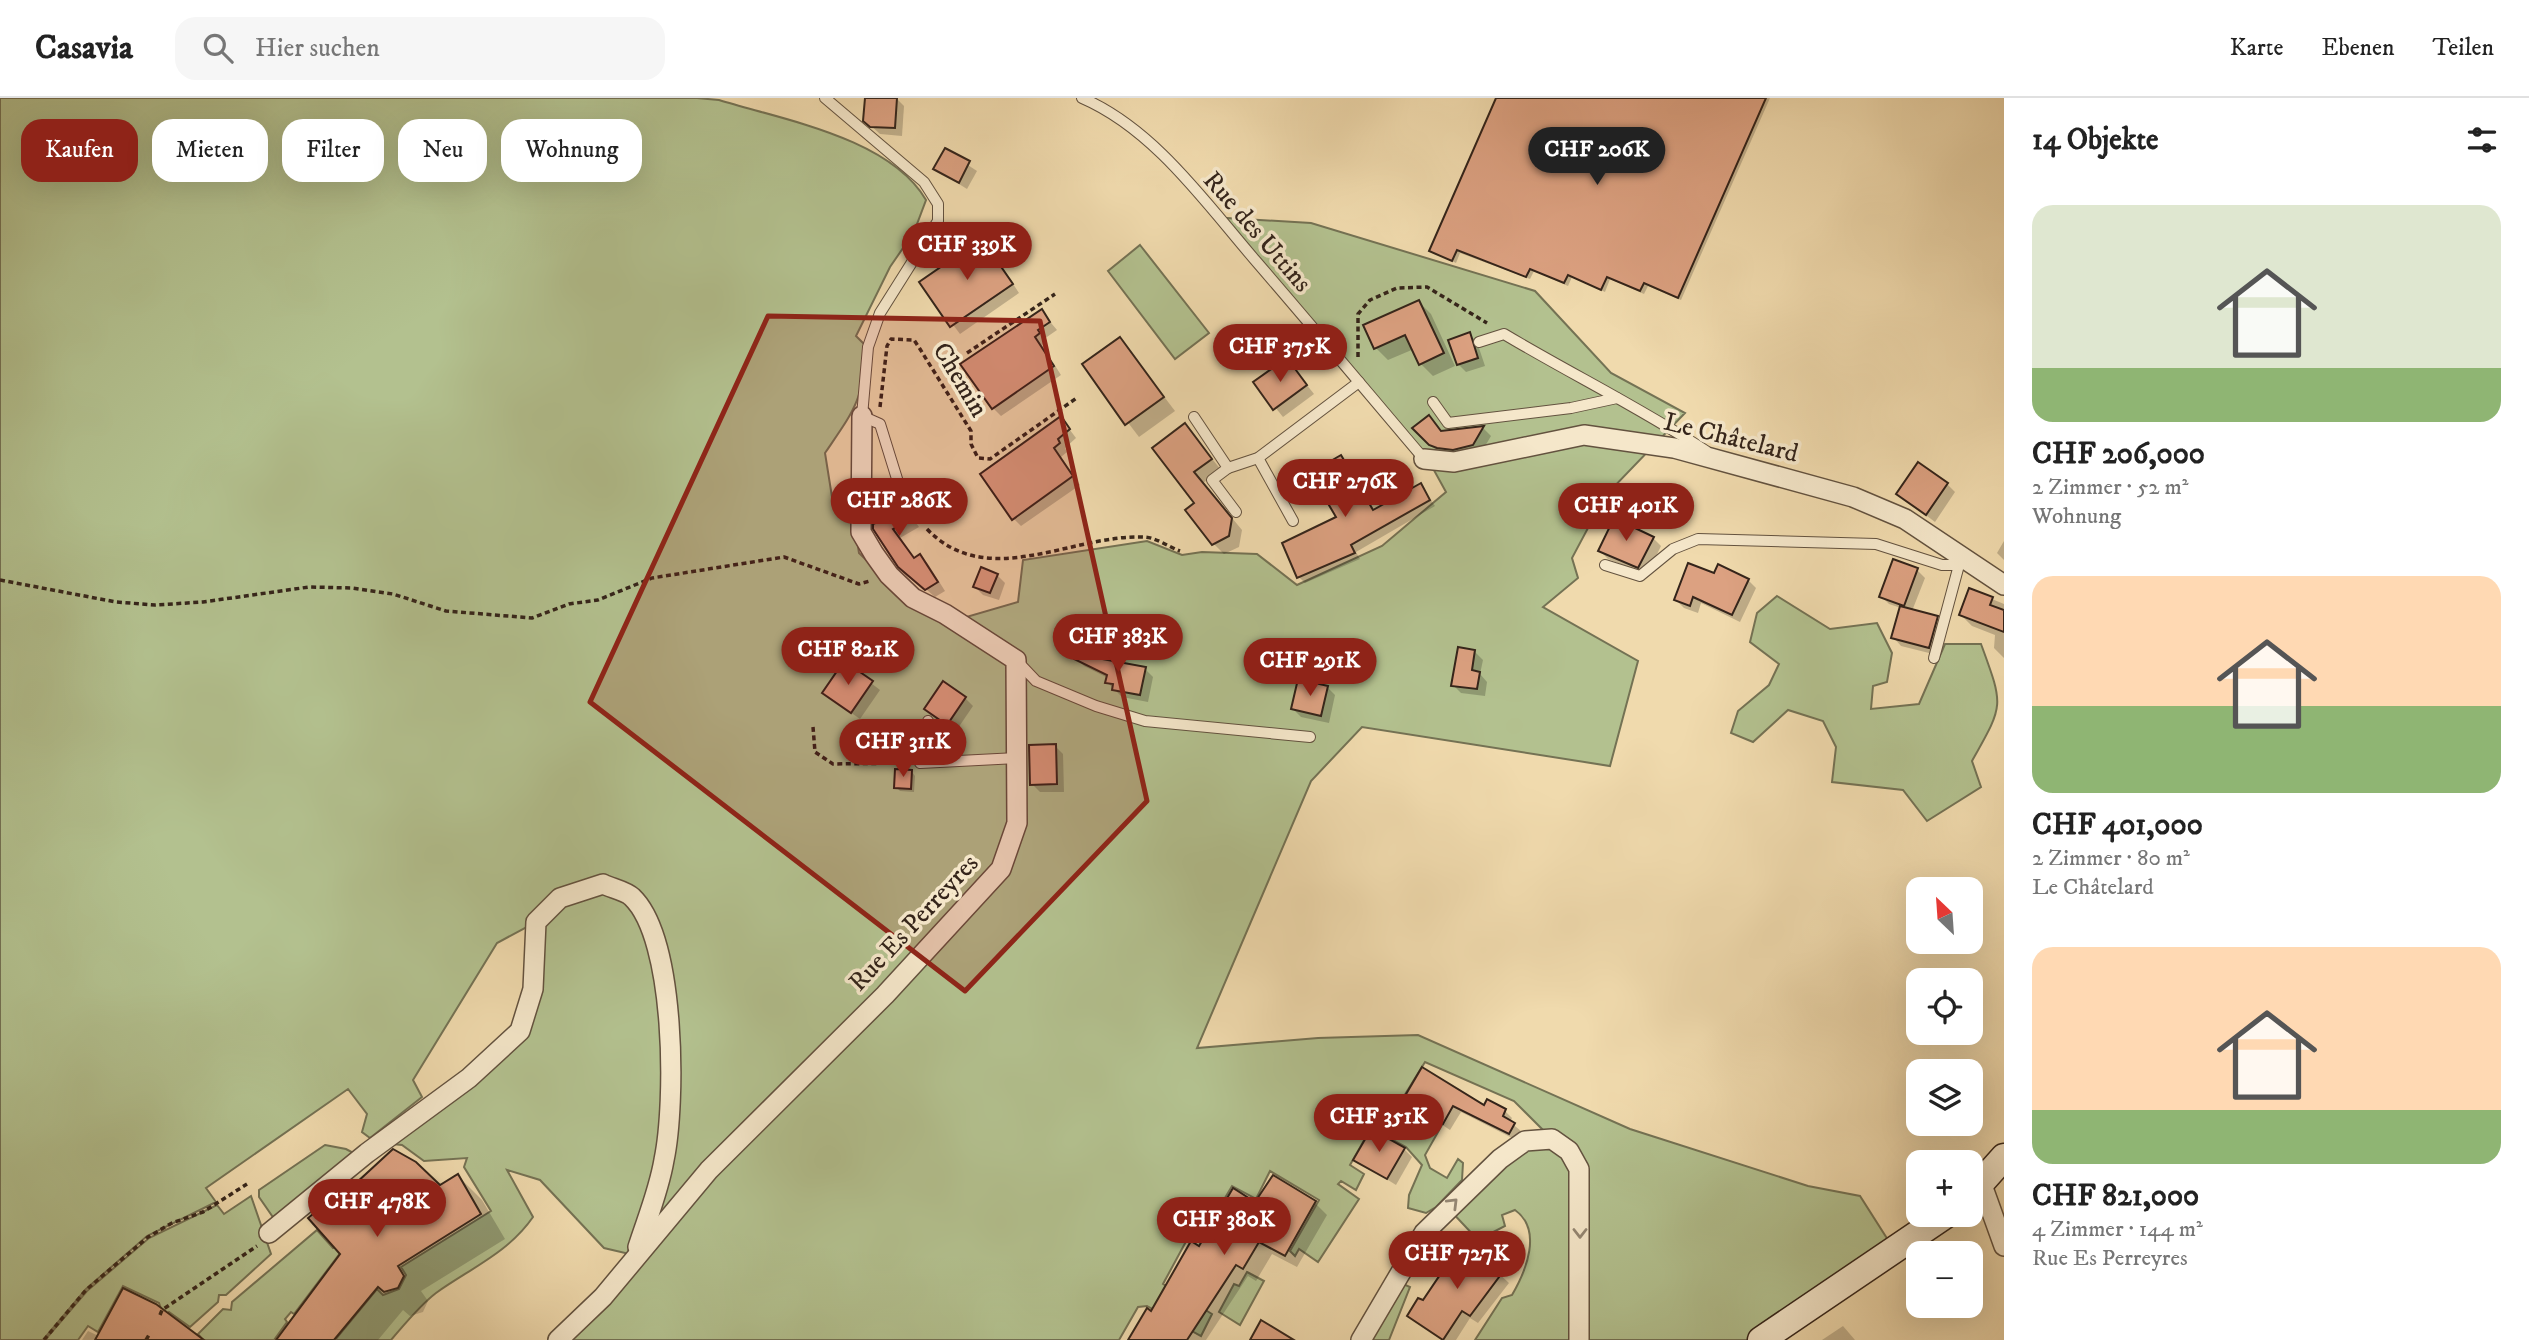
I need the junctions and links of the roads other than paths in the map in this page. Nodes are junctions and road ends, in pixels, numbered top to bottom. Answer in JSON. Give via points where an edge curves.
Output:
{"nodes":[{"id":1,"x":825,"y":98,"type":"edge"},
{"id":2,"x":1082,"y":98,"type":"edge"},
{"id":3,"x":1101,"y":102,"type":"edge"},
{"id":4,"x":1479,"y":342,"type":"dead end"},
{"id":5,"x":1359,"y":382,"type":"junction"},
{"id":6,"x":1617,"y":398,"type":"junction"},
{"id":7,"x":1433,"y":402,"type":"dead end"},
{"id":8,"x":862,"y":416,"type":"junction"},
{"id":9,"x":1194,"y":417,"type":"dead end"},
{"id":10,"x":1258,"y":458,"type":"junction"},
{"id":11,"x":1424,"y":459,"type":"joint"},
{"id":12,"x":1721,"y":461,"type":"junction"},
{"id":13,"x":1228,"y":468,"type":"junction"},
{"id":14,"x":1236,"y":512,"type":"dead end"},
{"id":15,"x":920,"y":517,"type":"road end"},
{"id":16,"x":1293,"y":521,"type":"dead end"},
{"id":17,"x":1964,"y":563,"type":"junction"},
{"id":18,"x":1605,"y":565,"type":"dead end"},
{"id":19,"x":2004,"y":585,"type":"edge"},
{"id":20,"x":1934,"y":657,"type":"dead end"},
{"id":21,"x":1016,"y":660,"type":"junction"},
{"id":22,"x":928,"y":721,"type":"dead end"},
{"id":23,"x":1310,"y":737,"type":"dead end"},
{"id":24,"x":1017,"y":758,"type":"junction"},
{"id":25,"x":2004,"y":1157,"type":"edge"},
{"id":26,"x":1983,"y":1182,"type":"edge"},
{"id":27,"x":1983,"y":1204,"type":"edge"},
{"id":28,"x":1928,"y":1227,"type":"edge"},
{"id":29,"x":269,"y":1233,"type":"road end"},
{"id":30,"x":2004,"y":1246,"type":"edge"},
{"id":31,"x":636,"y":1255,"type":"junction"},
{"id":32,"x":558,"y":1340,"type":"edge"},
{"id":33,"x":1361,"y":1340,"type":"edge"},
{"id":34,"x":1579,"y":1340,"type":"edge"},
{"id":35,"x":1761,"y":1340,"type":"edge"}],
"edges":[{"from":1,"to":8,"type":"lane","via":[[924,182],[940,213],[880,313],[868,347]]},
{"from":2,"to":3,"type":"lane","name":"Rue des Uttins"},
{"from":3,"to":5,"type":"lane","name":"Rue des Uttins","via":[[1151,144]]},
{"from":4,"to":6,"type":"lane","via":[[1504,334]]},
{"from":5,"to":10,"type":"lane"},
{"from":5,"to":11,"type":"lane","name":"Rue des Uttins"},
{"from":6,"to":7,"type":"lane","via":[[1448,423]]},
{"from":6,"to":12,"type":"lane","via":[[1656,417]]},
{"from":8,"to":15,"type":"lane","via":[[880,424],[898,482]]},
{"from":8,"to":21,"type":"street","via":[[861,532],[889,575],[913,598]]},
{"from":9,"to":13,"type":"lane"},
{"from":10,"to":13,"type":"lane"},
{"from":10,"to":16,"type":"lane"},
{"from":11,"to":12,"type":"street","name":"Le Châtelard","via":[[1454,462],[1584,435],[1674,448]]},
{"from":12,"to":17,"type":"street","name":"Le Châtelard","via":[[1853,497],[1905,519]]},
{"from":13,"to":14,"type":"lane","via":[[1212,480]]},
{"from":17,"to":18,"type":"lane","via":[[1942,565],[1876,544],[1698,539],[1673,549],[1640,576]]},
{"from":17,"to":19,"type":"street","name":"Le Châtelard"},
{"from":17,"to":20,"type":"lane"},
{"from":21,"to":23,"type":"lane","via":[[1036,681],[1145,721]]},
{"from":21,"to":24,"type":"street","name":"Rue Es Perreyres"},
{"from":22,"to":24,"type":"lane","via":[[920,763]]},
{"from":24,"to":31,"type":"street","name":"Rue Es Perreyres","via":[[1017,823],[1001,869],[886,995],[709,1170]]},
{"from":25,"to":26,"type":"street"},
{"from":27,"to":30,"type":"street"},
{"from":28,"to":35,"type":"street"},
{"from":29,"to":31,"type":"street","via":[[469,1078],[520,1031],[533,989],[536,922],[560,898],[603,884],[632,896],[654,931],[668,1019],[673,1087],[664,1161]]},
{"from":31,"to":32,"type":"street","name":"Rue Es Perreyres","via":[[603,1297]]},
{"from":33,"to":34,"type":"street","one_way":true,"via":[[1424,1233],[1500,1159],[1525,1141],[1552,1139],[1569,1151],[1578,1169]]}]}
